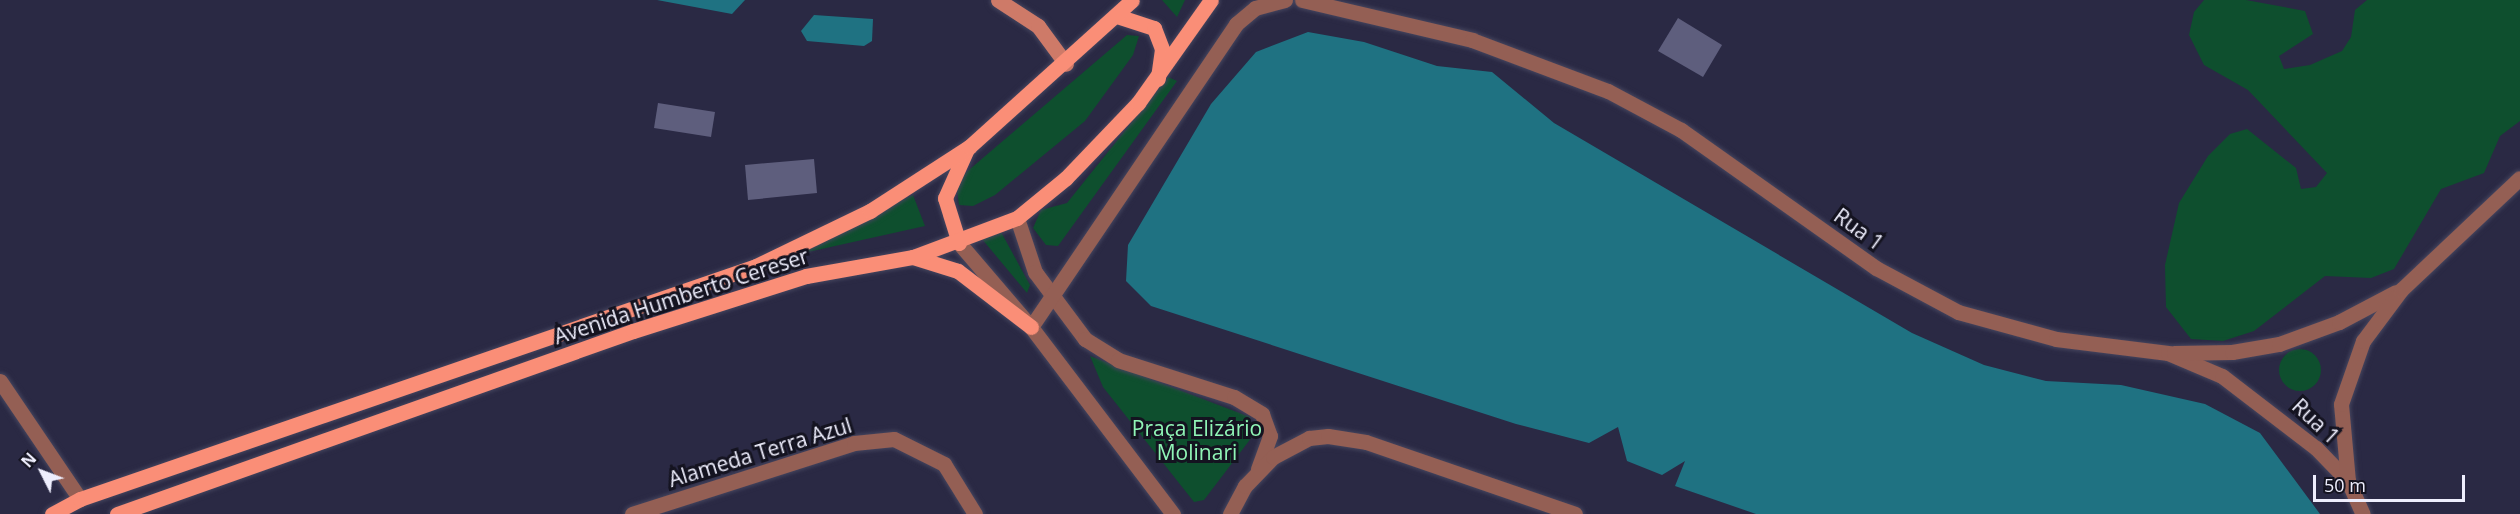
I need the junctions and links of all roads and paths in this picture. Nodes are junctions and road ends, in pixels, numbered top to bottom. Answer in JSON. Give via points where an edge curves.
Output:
{"nodes":[{"id":1,"x":998,"y":0,"type":"edge"},
{"id":2,"x":1132,"y":0,"type":"edge"},
{"id":3,"x":1211,"y":0,"type":"edge"},
{"id":4,"x":1285,"y":0,"type":"edge"},
{"id":5,"x":1302,"y":0,"type":"edge"},
{"id":6,"x":1117,"y":16,"type":"junction"},
{"id":7,"x":1066,"y":63,"type":"junction"},
{"id":8,"x":1158,"y":79,"type":"junction"},
{"id":9,"x":969,"y":147,"type":"junction"},
{"id":10,"x":2520,"y":178,"type":"edge"},
{"id":11,"x":1017,"y":218,"type":"junction"},
{"id":12,"x":959,"y":243,"type":"junction"},
{"id":13,"x":913,"y":257,"type":"junction"},
{"id":14,"x":2401,"y":290,"type":"junction"},
{"id":15,"x":1050,"y":297,"type":"junction"},
{"id":16,"x":1031,"y":327,"type":"junction"},
{"id":17,"x":2168,"y":353,"type":"junction"},
{"id":18,"x":0,"y":381,"type":"edge"},
{"id":19,"x":1258,"y":469,"type":"junction"},
{"id":20,"x":2348,"y":481,"type":"junction"},
{"id":21,"x":80,"y":500,"type":"junction"},
{"id":22,"x":52,"y":514,"type":"edge"},
{"id":23,"x":117,"y":514,"type":"edge"},
{"id":24,"x":632,"y":514,"type":"edge"},
{"id":25,"x":975,"y":514,"type":"edge"},
{"id":26,"x":1173,"y":514,"type":"edge"},
{"id":27,"x":1230,"y":514,"type":"edge"},
{"id":28,"x":1575,"y":514,"type":"edge"},
{"id":29,"x":2363,"y":514,"type":"edge"}],
"edges":[{"from":1,"to":7,"type":"street","via":[[1038,26]]},
{"from":2,"to":6,"type":"main road","name":"Avenida Humberto Cereser"},
{"from":3,"to":8,"type":"main road","name":"Avenida Humberto Cereser"},
{"from":4,"to":15,"type":"street","via":[[1255,8],[1236,24]]},
{"from":5,"to":17,"type":"street","name":"Rua 1","via":[[1472,40],[1608,91],[1710,149],[1876,267],[1958,312],[2056,339]]},
{"from":6,"to":7,"type":"main road","name":"Avenida Humberto Cereser"},
{"from":6,"to":8,"type":"main road","via":[[1154,28],[1162,49]]},
{"from":7,"to":9,"type":"main road","name":"Avenida Humberto Cereser"},
{"from":8,"to":11,"type":"main road","name":"Avenida Humberto Cereser","via":[[1102,144]]},
{"from":9,"to":12,"type":"main road","via":[[945,198]]},
{"from":9,"to":21,"type":"main road","name":"Avenida Humberto Cereser","via":[[870,211],[756,266]]},
{"from":10,"to":14,"type":"street"},
{"from":11,"to":12,"type":"main road","name":"Avenida Humberto Cereser"},
{"from":11,"to":15,"type":"street"},
{"from":12,"to":13,"type":"main road","name":"Avenida Humberto Cereser"},
{"from":12,"to":16,"type":"street"},
{"from":13,"to":16,"type":"main road","via":[[958,271]]},
{"from":13,"to":23,"type":"main road","name":"Avenida Humberto Cereser","via":[[806,276],[633,331]]},
{"from":14,"to":17,"type":"street","via":[[2339,322],[2279,344],[2232,352]]},
{"from":14,"to":20,"type":"street","via":[[2363,341],[2345,382],[2341,433]]},
{"from":15,"to":16,"type":"street"},
{"from":15,"to":19,"type":"street","via":[[1068,324],[1098,350],[1234,397],[1262,414],[1270,436]]},
{"from":16,"to":26,"type":"street"},
{"from":17,"to":20,"type":"street","name":"Rua 1","via":[[2252,394]]},
{"from":18,"to":21,"type":"street"},
{"from":19,"to":27,"type":"street"},
{"from":19,"to":28,"type":"street","via":[[1309,438],[1346,437]]},
{"from":20,"to":29,"type":"street","name":"Rua 1"},
{"from":21,"to":22,"type":"main road","name":"Avenida Humberto Cereser"},
{"from":24,"to":25,"type":"street","name":"Alameda Terra Azul","via":[[854,442],[894,439],[944,464]]}]}
